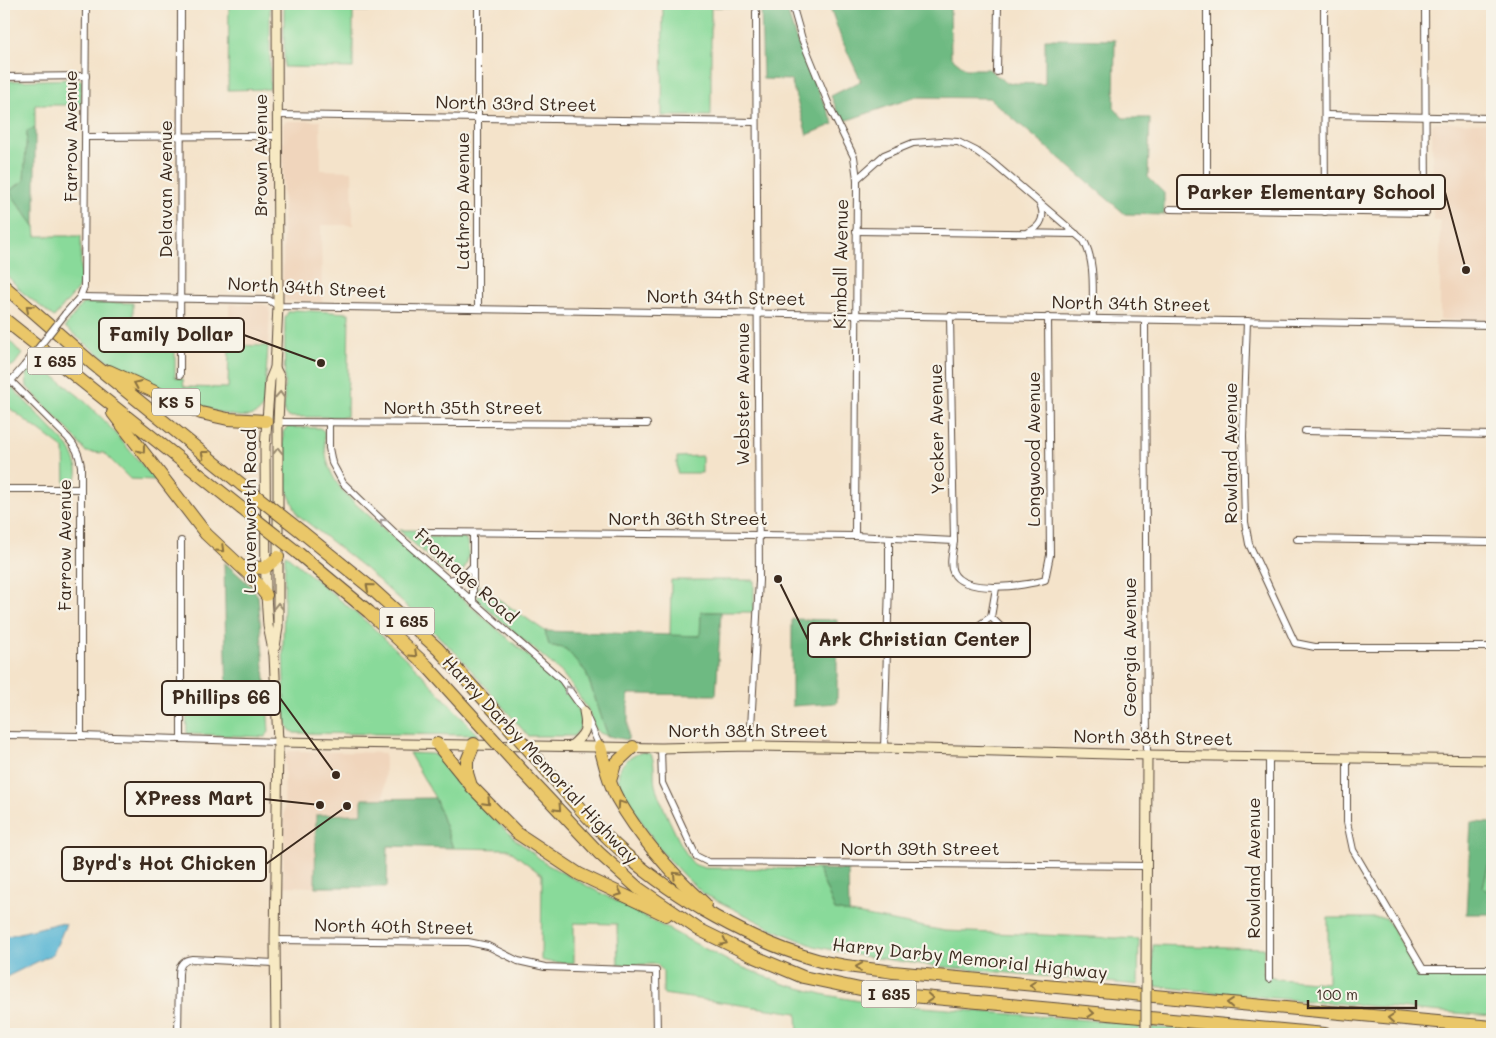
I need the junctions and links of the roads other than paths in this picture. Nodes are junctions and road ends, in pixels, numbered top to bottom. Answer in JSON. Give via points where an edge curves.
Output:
{"nodes":[{"id":1,"x":86,"y":4,"type":"edge"},
{"id":2,"x":181,"y":4,"type":"edge"},
{"id":3,"x":277,"y":4,"type":"edge"},
{"id":4,"x":478,"y":4,"type":"edge"},
{"id":5,"x":792,"y":4,"type":"edge"},
{"id":6,"x":998,"y":4,"type":"edge"},
{"id":7,"x":1207,"y":4,"type":"edge"},
{"id":8,"x":1324,"y":4,"type":"edge"},
{"id":9,"x":1425,"y":4,"type":"edge"},
{"id":10,"x":756,"y":12,"type":"dead end"},
{"id":11,"x":997,"y":72,"type":"dead end"},
{"id":12,"x":86,"y":76,"type":"junction"},
{"id":13,"x":4,"y":77,"type":"edge"},
{"id":14,"x":276,"y":115,"type":"junction"},
{"id":15,"x":1325,"y":115,"type":"junction"},
{"id":16,"x":1426,"y":117,"type":"junction"},
{"id":17,"x":1492,"y":118,"type":"edge"},
{"id":18,"x":478,"y":119,"type":"junction"},
{"id":19,"x":756,"y":122,"type":"junction"},
{"id":20,"x":181,"y":136,"type":"junction"},
{"id":21,"x":277,"y":136,"type":"junction"},
{"id":22,"x":86,"y":137,"type":"junction"},
{"id":23,"x":857,"y":179,"type":"junction"},
{"id":24,"x":1039,"y":201,"type":"junction"},
{"id":25,"x":1170,"y":209,"type":"dead end"},
{"id":26,"x":1207,"y":210,"type":"junction"},
{"id":27,"x":1326,"y":212,"type":"junction"},
{"id":28,"x":856,"y":232,"type":"junction"},
{"id":29,"x":1026,"y":232,"type":"junction"},
{"id":30,"x":1076,"y":234,"type":"junction"},
{"id":31,"x":4,"y":286,"type":"edge"},
{"id":32,"x":80,"y":297,"type":"junction"},
{"id":33,"x":181,"y":298,"type":"junction"},
{"id":34,"x":278,"y":306,"type":"junction"},
{"id":35,"x":478,"y":308,"type":"junction"},
{"id":36,"x":758,"y":314,"type":"junction"},
{"id":37,"x":855,"y":315,"type":"junction"},
{"id":38,"x":950,"y":316,"type":"junction"},
{"id":39,"x":1048,"y":318,"type":"junction"},
{"id":40,"x":1093,"y":318,"type":"junction"},
{"id":41,"x":4,"y":319,"type":"edge"},
{"id":42,"x":1145,"y":320,"type":"junction"},
{"id":43,"x":1247,"y":321,"type":"junction"},
{"id":44,"x":1492,"y":325,"type":"edge"},
{"id":45,"x":92,"y":363,"type":"junction"},
{"id":46,"x":4,"y":374,"type":"edge"},
{"id":47,"x":180,"y":375,"type":"dead end"},
{"id":48,"x":11,"y":381,"type":"junction"},
{"id":49,"x":101,"y":398,"type":"junction"},
{"id":50,"x":272,"y":421,"type":"junction"},
{"id":51,"x":329,"y":422,"type":"junction"},
{"id":52,"x":647,"y":424,"type":"dead end"},
{"id":53,"x":1305,"y":431,"type":"dead end"},
{"id":54,"x":1492,"y":435,"type":"edge"},
{"id":55,"x":4,"y":489,"type":"edge"},
{"id":56,"x":80,"y":489,"type":"junction"},
{"id":57,"x":421,"y":532,"type":"dead end"},
{"id":58,"x":473,"y":534,"type":"junction"},
{"id":59,"x":759,"y":534,"type":"junction"},
{"id":60,"x":855,"y":536,"type":"junction"},
{"id":61,"x":889,"y":539,"type":"junction"},
{"id":62,"x":1296,"y":539,"type":"dead end"},
{"id":63,"x":181,"y":541,"type":"dead end"},
{"id":64,"x":954,"y":541,"type":"junction"},
{"id":65,"x":1492,"y":542,"type":"edge"},
{"id":66,"x":278,"y":556,"type":"junction"},
{"id":67,"x":472,"y":567,"type":"junction"},
{"id":68,"x":243,"y":568,"type":"junction"},
{"id":69,"x":266,"y":568,"type":"junction"},
{"id":70,"x":449,"y":580,"type":"junction"},
{"id":71,"x":1045,"y":580,"type":"joint"},
{"id":72,"x":996,"y":588,"type":"junction"},
{"id":73,"x":266,"y":595,"type":"junction"},
{"id":74,"x":473,"y":602,"type":"junction"},
{"id":75,"x":990,"y":617,"type":"junction"},
{"id":76,"x":1492,"y":647,"type":"edge"},
{"id":77,"x":274,"y":655,"type":"junction"},
{"id":78,"x":584,"y":711,"type":"junction"},
{"id":79,"x":4,"y":735,"type":"edge"},
{"id":80,"x":81,"y":736,"type":"junction"},
{"id":81,"x":181,"y":739,"type":"junction"},
{"id":82,"x":278,"y":742,"type":"junction"},
{"id":83,"x":436,"y":744,"type":"junction"},
{"id":84,"x":474,"y":744,"type":"junction"},
{"id":85,"x":571,"y":746,"type":"junction"},
{"id":86,"x":750,"y":746,"type":"junction"},
{"id":87,"x":600,"y":747,"type":"junction"},
{"id":88,"x":633,"y":747,"type":"junction"},
{"id":89,"x":661,"y":748,"type":"junction"},
{"id":90,"x":884,"y":748,"type":"junction"},
{"id":91,"x":1147,"y":755,"type":"junction"},
{"id":92,"x":1269,"y":756,"type":"junction"},
{"id":93,"x":1348,"y":758,"type":"junction"},
{"id":94,"x":1492,"y":760,"type":"edge"},
{"id":95,"x":610,"y":781,"type":"junction"},
{"id":96,"x":471,"y":786,"type":"junction"},
{"id":97,"x":1146,"y":866,"type":"junction"},
{"id":98,"x":724,"y":920,"type":"junction"},
{"id":99,"x":698,"y":929,"type":"junction"},
{"id":100,"x":275,"y":940,"type":"junction"},
{"id":101,"x":275,"y":963,"type":"junction"},
{"id":102,"x":1492,"y":969,"type":"edge"},
{"id":103,"x":1269,"y":979,"type":"dead end"},
{"id":104,"x":1492,"y":1027,"type":"edge"},
{"id":105,"x":178,"y":1034,"type":"edge"},
{"id":106,"x":276,"y":1034,"type":"edge"},
{"id":107,"x":657,"y":1034,"type":"edge"},
{"id":108,"x":1146,"y":1034,"type":"edge"},
{"id":109,"x":1325,"y":1034,"type":"edge"}],
"edges":[{"from":1,"to":12,"type":"street","name":"Farrow Avenue"},
{"from":2,"to":20,"type":"street","name":"Delavan Avenue"},
{"from":3,"to":14,"type":"street","name":"Brown Avenue"},
{"from":4,"to":18,"type":"street","name":"Lathrop Avenue"},
{"from":5,"to":23,"type":"street","name":"Kimball Avenue","via":[[802,39],[854,157]]},
{"from":6,"to":11,"type":"street"},
{"from":7,"to":26,"type":"street"},
{"from":8,"to":15,"type":"street"},
{"from":9,"to":16,"type":"street"},
{"from":10,"to":19,"type":"street","name":"Webster Avenue"},
{"from":12,"to":13,"type":"street"},
{"from":12,"to":22,"type":"street","name":"Farrow Avenue"},
{"from":14,"to":18,"type":"street","name":"North 33rd Street"},
{"from":14,"to":21,"type":"street","name":"Brown Avenue"},
{"from":15,"to":16,"type":"street"},
{"from":15,"to":27,"type":"street"},
{"from":16,"to":17,"type":"street"},
{"from":16,"to":27,"type":"street","via":[[1426,214]]},
{"from":18,"to":19,"type":"street","name":"North 33rd Street"},
{"from":18,"to":35,"type":"street","name":"Lathrop Avenue"},
{"from":19,"to":36,"type":"street","name":"Webster Avenue"},
{"from":20,"to":21,"type":"street"},
{"from":20,"to":22,"type":"street"},
{"from":20,"to":33,"type":"street","name":"Delavan Avenue"},
{"from":21,"to":34,"type":"street","name":"Brown Avenue"},
{"from":22,"to":32,"type":"street","name":"Farrow Avenue","via":[[84,287]]},
{"from":23,"to":24,"type":"street","via":[[884,155],[913,143],[958,142],[993,162]]},
{"from":23,"to":28,"type":"street","name":"Kimball Avenue"},
{"from":24,"to":29,"type":"street","via":[[1041,222],[1036,229]]},
{"from":24,"to":30,"type":"street"},
{"from":25,"to":26,"type":"street"},
{"from":26,"to":27,"type":"street"},
{"from":28,"to":29,"type":"street"},
{"from":28,"to":37,"type":"street","name":"Kimball Avenue"},
{"from":29,"to":30,"type":"street"},
{"from":30,"to":40,"type":"street","via":[[1089,250]]},
{"from":45,"to":31,"type":"highway","name":"Harry Darby Memorial Highway","number":"I 635","one_way":true},
{"from":32,"to":33,"type":"street","name":"North 34th Street"},
{"from":32,"to":48,"type":"street","bridge":true},
{"from":33,"to":34,"type":"street","name":"North 34th Street","via":[[269,300]]},
{"from":33,"to":47,"type":"street","name":"Delavan Avenue"},
{"from":34,"to":35,"type":"street","name":"North 34th Street"},
{"from":34,"to":50,"type":"street","name":"Leavenworth Road","via":[[275,368],[270,380]]},
{"from":35,"to":36,"type":"street","name":"North 34th Street"},
{"from":36,"to":37,"type":"street","name":"North 34th Street"},
{"from":36,"to":59,"type":"street","name":"Webster Avenue"},
{"from":37,"to":38,"type":"street","name":"North 34th Street"},
{"from":37,"to":60,"type":"street","name":"Kimball Avenue"},
{"from":38,"to":39,"type":"street","name":"North 34th Street"},
{"from":38,"to":64,"type":"street","name":"Yecker Avenue"},
{"from":39,"to":40,"type":"street","name":"North 34th Street"},
{"from":39,"to":71,"type":"street","name":"Longwood Avenue","via":[[1050,555]]},
{"from":40,"to":42,"type":"street","name":"North 34th Street"},
{"from":41,"to":49,"type":"highway","name":"Harry Darby Memorial Highway","number":"I 635"},
{"from":42,"to":43,"type":"street","name":"North 34th Street"},
{"from":42,"to":91,"type":"street","name":"Georgia Avenue"},
{"from":43,"to":44,"type":"street","name":"North 34th Street"},
{"from":43,"to":76,"type":"street","name":"Rowland Avenue","via":[[1243,436],[1245,522],[1249,544],[1295,643],[1315,647]]},
{"from":50,"to":45,"type":"highway","number":"KS 5","one_way":true,"via":[[228,419],[201,413]]},
{"from":98,"to":45,"type":"highway","name":"Harry Darby Memorial Highway","number":"I 635","one_way":true,"bridge":true,"via":[[671,891],[625,854],[591,821],[438,649],[371,588]]},
{"from":46,"to":48,"type":"street"},
{"from":48,"to":56,"type":"street","name":"Farrow Avenue","via":[[76,448],[81,466]]},
{"from":49,"to":68,"type":"highway","one_way":true,"via":[[206,534]]},
{"from":49,"to":99,"type":"highway","name":"Harry Darby Memorial Highway","number":"I 635","one_way":true,"bridge":true,"via":[[369,612],[427,666],[599,854],[638,888]]},
{"from":50,"to":51,"type":"street","name":"North 35th Street"},
{"from":66,"to":50,"type":"street","name":"Leavenworth Road","one_way":true},
{"from":50,"to":69,"type":"street","name":"Leavenworth Road"},
{"from":51,"to":52,"type":"street","name":"North 35th Street"},
{"from":70,"to":51,"type":"street","name":"Frontage Road","one_way":true,"via":[[343,483],[332,463]]},
{"from":53,"to":54,"type":"street"},
{"from":55,"to":56,"type":"street"},
{"from":56,"to":80,"type":"street","name":"Farrow Avenue"},
{"from":57,"to":58,"type":"street","name":"North 36th Street"},
{"from":58,"to":59,"type":"street","name":"North 36th Street"},
{"from":58,"to":67,"type":"street"},
{"from":59,"to":60,"type":"street","name":"North 36th Street"},
{"from":59,"to":86,"type":"street","name":"Webster Avenue"},
{"from":60,"to":61,"type":"street","name":"North 36th Street"},
{"from":61,"to":64,"type":"street","name":"North 36th Street"},
{"from":61,"to":90,"type":"street"},
{"from":62,"to":65,"type":"street"},
{"from":63,"to":81,"type":"street"},
{"from":64,"to":72,"type":"street","name":"Yecker Avenue","via":[[952,569],[955,576],[962,582]]},
{"from":66,"to":69,"type":"highway"},
{"from":77,"to":66,"type":"street","name":"Leavenworth Road","one_way":true,"via":[[278,627]]},
{"from":67,"to":70,"type":"street","via":[[462,577]]},
{"from":67,"to":74,"type":"street"},
{"from":68,"to":69,"type":"highway"},
{"from":68,"to":73,"type":"highway"},
{"from":69,"to":73,"type":"street","name":"Leavenworth Road"},
{"from":70,"to":74,"type":"street","name":"Frontage Road"},
{"from":71,"to":72,"type":"street","name":"Yecker Avenue"},
{"from":72,"to":75,"type":"street"},
{"from":73,"to":77,"type":"street","name":"Leavenworth Road"},
{"from":78,"to":74,"type":"street","name":"Frontage Road","one_way":true,"via":[[562,680]]},
{"from":75,"to":75,"type":"street","via":[[971,637],[975,644],[1002,646],[1008,642],[1008,634]]},
{"from":77,"to":82,"type":"street","name":"Leavenworth Road"},
{"from":78,"to":85,"type":"street","via":[[585,730]]},
{"from":78,"to":87,"type":"street","name":"Frontage Road"},
{"from":79,"to":80,"type":"street","name":"North 38th Street"},
{"from":80,"to":81,"type":"street","name":"North 38th Street"},
{"from":81,"to":82,"type":"street","name":"North 38th Street"},
{"from":82,"to":83,"type":"street","name":"North 38th Street"},
{"from":82,"to":100,"type":"street","name":"Leavenworth Road"},
{"from":83,"to":84,"type":"street","name":"North 38th Street"},
{"from":83,"to":96,"type":"highway"},
{"from":84,"to":85,"type":"street","name":"North 38th Street"},
{"from":84,"to":96,"type":"highway","via":[[467,761]]},
{"from":85,"to":87,"type":"street","name":"North 38th Street"},
{"from":86,"to":89,"type":"street","name":"North 38th Street"},
{"from":86,"to":90,"type":"street","name":"North 38th Street"},
{"from":87,"to":88,"type":"street","name":"North 38th Street"},
{"from":87,"to":95,"type":"highway"},
{"from":88,"to":89,"type":"street","name":"North 38th Street"},
{"from":88,"to":95,"type":"highway","via":[[615,764]]},
{"from":89,"to":97,"type":"street","name":"North 39th Street","via":[[662,783],[696,856],[708,862]]},
{"from":90,"to":91,"type":"street","name":"North 38th Street"},
{"from":91,"to":92,"type":"street","name":"North 38th Street"},
{"from":91,"to":97,"type":"street","name":"Georgia Avenue"},
{"from":92,"to":93,"type":"street","name":"North 38th Street"},
{"from":92,"to":103,"type":"street","name":"Rowland Avenue"},
{"from":93,"to":94,"type":"street","name":"North 38th Street"},
{"from":93,"to":102,"type":"street","via":[[1347,822],[1353,850],[1422,969]]},
{"from":98,"to":95,"type":"highway","one_way":true,"via":[[653,851],[616,797]]},
{"from":96,"to":99,"type":"highway","one_way":true,"via":[[517,833],[548,855],[579,874]]},
{"from":97,"to":108,"type":"street","name":"Georgia Avenue","bridge":true},
{"from":104,"to":98,"type":"highway","name":"Harry Darby Memorial Highway","number":"I 635","one_way":true,"via":[[893,972],[819,960],[783,949]]},
{"from":99,"to":109,"type":"highway","name":"Harry Darby Memorial Highway","number":"I 635","one_way":true,"via":[[803,977],[879,993]]},
{"from":100,"to":101,"type":"street","name":"Leavenworth Road"},
{"from":100,"to":107,"type":"street","name":"North 40th Street","via":[[460,941],[488,946],[518,961],[545,967],[656,971]]},
{"from":101,"to":105,"type":"street","via":[[187,960],[178,974]]},
{"from":101,"to":106,"type":"street","name":"Leavenworth Road"}]}
